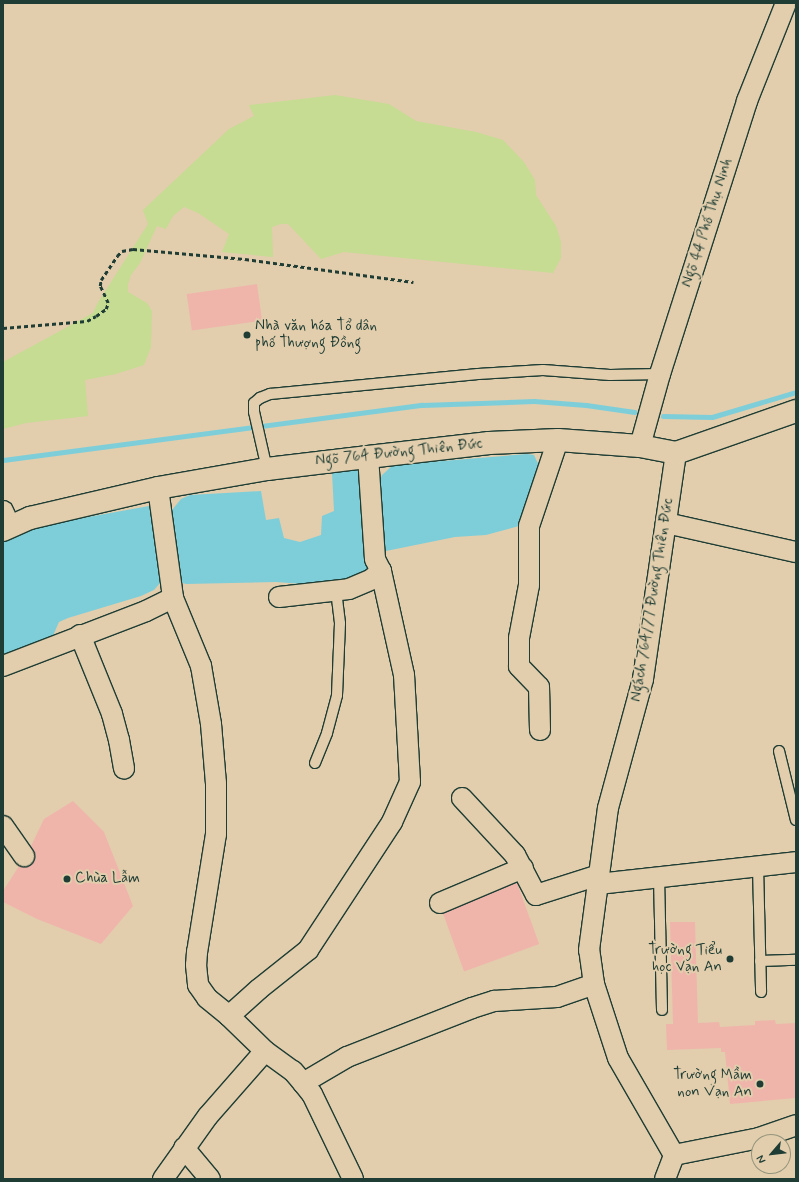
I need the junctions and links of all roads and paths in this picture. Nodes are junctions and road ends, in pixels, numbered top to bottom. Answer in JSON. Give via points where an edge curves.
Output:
{"nodes":[{"id":1,"x":786,"y":3,"type":"edge"},
{"id":2,"x":413,"y":282,"type":"dead end"},
{"id":3,"x":3,"y":328,"type":"edge"},
{"id":4,"x":660,"y":374,"type":"junction"},
{"id":5,"x":796,"y":411,"type":"edge"},
{"id":6,"x":558,"y":440,"type":"junction"},
{"id":7,"x":640,"y":446,"type":"junction"},
{"id":8,"x":676,"y":453,"type":"junction"},
{"id":9,"x":368,"y":457,"type":"junction"},
{"id":10,"x":267,"y":468,"type":"junction"},
{"id":11,"x":158,"y":488,"type":"junction"},
{"id":12,"x":5,"y":523,"type":"edge"},
{"id":13,"x":666,"y":524,"type":"junction"},
{"id":14,"x":796,"y":552,"type":"edge"},
{"id":15,"x":381,"y":571,"type":"junction"},
{"id":16,"x":336,"y":590,"type":"junction"},
{"id":17,"x":279,"y":597,"type":"dead end"},
{"id":18,"x":173,"y":598,"type":"junction"},
{"id":19,"x":80,"y":635,"type":"junction"},
{"id":20,"x":3,"y":666,"type":"edge"},
{"id":21,"x":540,"y":730,"type":"dead end"},
{"id":22,"x":779,"y":751,"type":"dead end"},
{"id":23,"x":315,"y":762,"type":"dead end"},
{"id":24,"x":124,"y":769,"type":"dead end"},
{"id":25,"x":462,"y":798,"type":"dead end"},
{"id":26,"x":796,"y":820,"type":"edge"},
{"id":27,"x":3,"y":826,"type":"edge"},
{"id":28,"x":24,"y":856,"type":"dead end"},
{"id":29,"x":796,"y":862,"type":"edge"},
{"id":30,"x":758,"y":866,"type":"junction"},
{"id":31,"x":523,"y":868,"type":"junction"},
{"id":32,"x":659,"y":877,"type":"junction"},
{"id":33,"x":599,"y":879,"type":"junction"},
{"id":34,"x":440,"y":903,"type":"dead end"},
{"id":35,"x":760,"y":960,"type":"junction"},
{"id":36,"x":796,"y":960,"type":"edge"},
{"id":37,"x":594,"y":984,"type":"junction"},
{"id":38,"x":761,"y":992,"type":"dead end"},
{"id":39,"x":662,"y":1010,"type":"dead end"},
{"id":40,"x":229,"y":1016,"type":"junction"},
{"id":41,"x":265,"y":1051,"type":"junction"},
{"id":42,"x":303,"y":1084,"type":"junction"},
{"id":43,"x":796,"y":1125,"type":"edge"},
{"id":44,"x":184,"y":1148,"type":"junction"},
{"id":45,"x":674,"y":1155,"type":"junction"},
{"id":46,"x":163,"y":1179,"type":"edge"},
{"id":47,"x":210,"y":1179,"type":"edge"},
{"id":48,"x":353,"y":1179,"type":"edge"},
{"id":49,"x":665,"y":1179,"type":"edge"}],
"edges":[{"from":1,"to":4,"type":"street","name":"Ngõ 44 Phố Thụ Ninh","via":[[747,101]]},
{"from":2,"to":3,"type":"path","via":[[245,259],[133,249],[122,251],[101,280],[100,286],[108,303],[106,309],[96,316],[87,321]]},
{"from":4,"to":7,"type":"street","name":"Ngõ 44 Phố Thụ Ninh"},
{"from":4,"to":10,"type":"lane","via":[[610,375],[543,370],[270,394],[254,402]]},
{"from":5,"to":8,"type":"street"},
{"from":6,"to":7,"type":"street","name":"Ngõ 764 Đường Thiên Đức"},
{"from":6,"to":9,"type":"street","name":"Ngõ 764 Đường Thiên Đức","via":[[489,443]]},
{"from":6,"to":21,"type":"street","via":[[529,526],[529,584],[518,638],[519,666],[539,687]]},
{"from":7,"to":8,"type":"street","name":"Ngõ 764 Đường Thiên Đức"},
{"from":8,"to":13,"type":"street","name":"Ngách 764/77 Đường Thiên Đức"},
{"from":9,"to":10,"type":"street","name":"Ngõ 764 Đường Thiên Đức"},
{"from":9,"to":15,"type":"street","via":[[375,559]]},
{"from":10,"to":11,"type":"street","name":"Ngõ 764 Đường Thiên Đức"},
{"from":11,"to":12,"type":"street","name":"Ngõ 764 Đường Thiên Đức"},
{"from":11,"to":18,"type":"street"},
{"from":13,"to":14,"type":"street"},
{"from":13,"to":33,"type":"street","name":"Ngách 764/77 Đường Thiên Đức","via":[[643,680],[608,808]]},
{"from":15,"to":16,"type":"street","via":[[361,585]]},
{"from":15,"to":40,"type":"street","via":[[404,675],[410,782],[392,822],[308,950]]},
{"from":16,"to":17,"type":"street"},
{"from":16,"to":23,"type":"lane","via":[[340,623],[337,695],[327,733]]},
{"from":18,"to":19,"type":"street"},
{"from":18,"to":40,"type":"street","via":[[201,666],[212,724],[216,783],[216,834],[197,952],[198,985],[207,998]]},
{"from":19,"to":20,"type":"street"},
{"from":19,"to":24,"type":"street","via":[[112,714]]},
{"from":22,"to":26,"type":"lane"},
{"from":25,"to":31,"type":"street","via":[[515,855]]},
{"from":27,"to":28,"type":"street"},
{"from":29,"to":30,"type":"street"},
{"from":30,"to":32,"type":"street"},
{"from":30,"to":35,"type":"lane"},
{"from":31,"to":33,"type":"street","via":[[536,895]]},
{"from":31,"to":34,"type":"street"},
{"from":32,"to":33,"type":"street"},
{"from":32,"to":39,"type":"lane"},
{"from":33,"to":37,"type":"street","name":"Ngách 764/77 Đường Thiên Đức","via":[[589,950]]},
{"from":35,"to":36,"type":"lane"},
{"from":35,"to":38,"type":"lane"},
{"from":37,"to":42,"type":"street","via":[[557,996],[494,1001],[472,1008],[347,1057]]},
{"from":37,"to":45,"type":"street","name":"Ngách 764/77 Đường Thiên Đức","via":[[618,1058]]},
{"from":40,"to":41,"type":"street"},
{"from":41,"to":42,"type":"street","via":[[293,1072]]},
{"from":41,"to":44,"type":"street","via":[[208,1116]]},
{"from":42,"to":48,"type":"street","via":[[312,1094]]},
{"from":43,"to":45,"type":"street","via":[[759,1138]]},
{"from":44,"to":46,"type":"street"},
{"from":44,"to":47,"type":"street"},
{"from":45,"to":49,"type":"street"}]}
